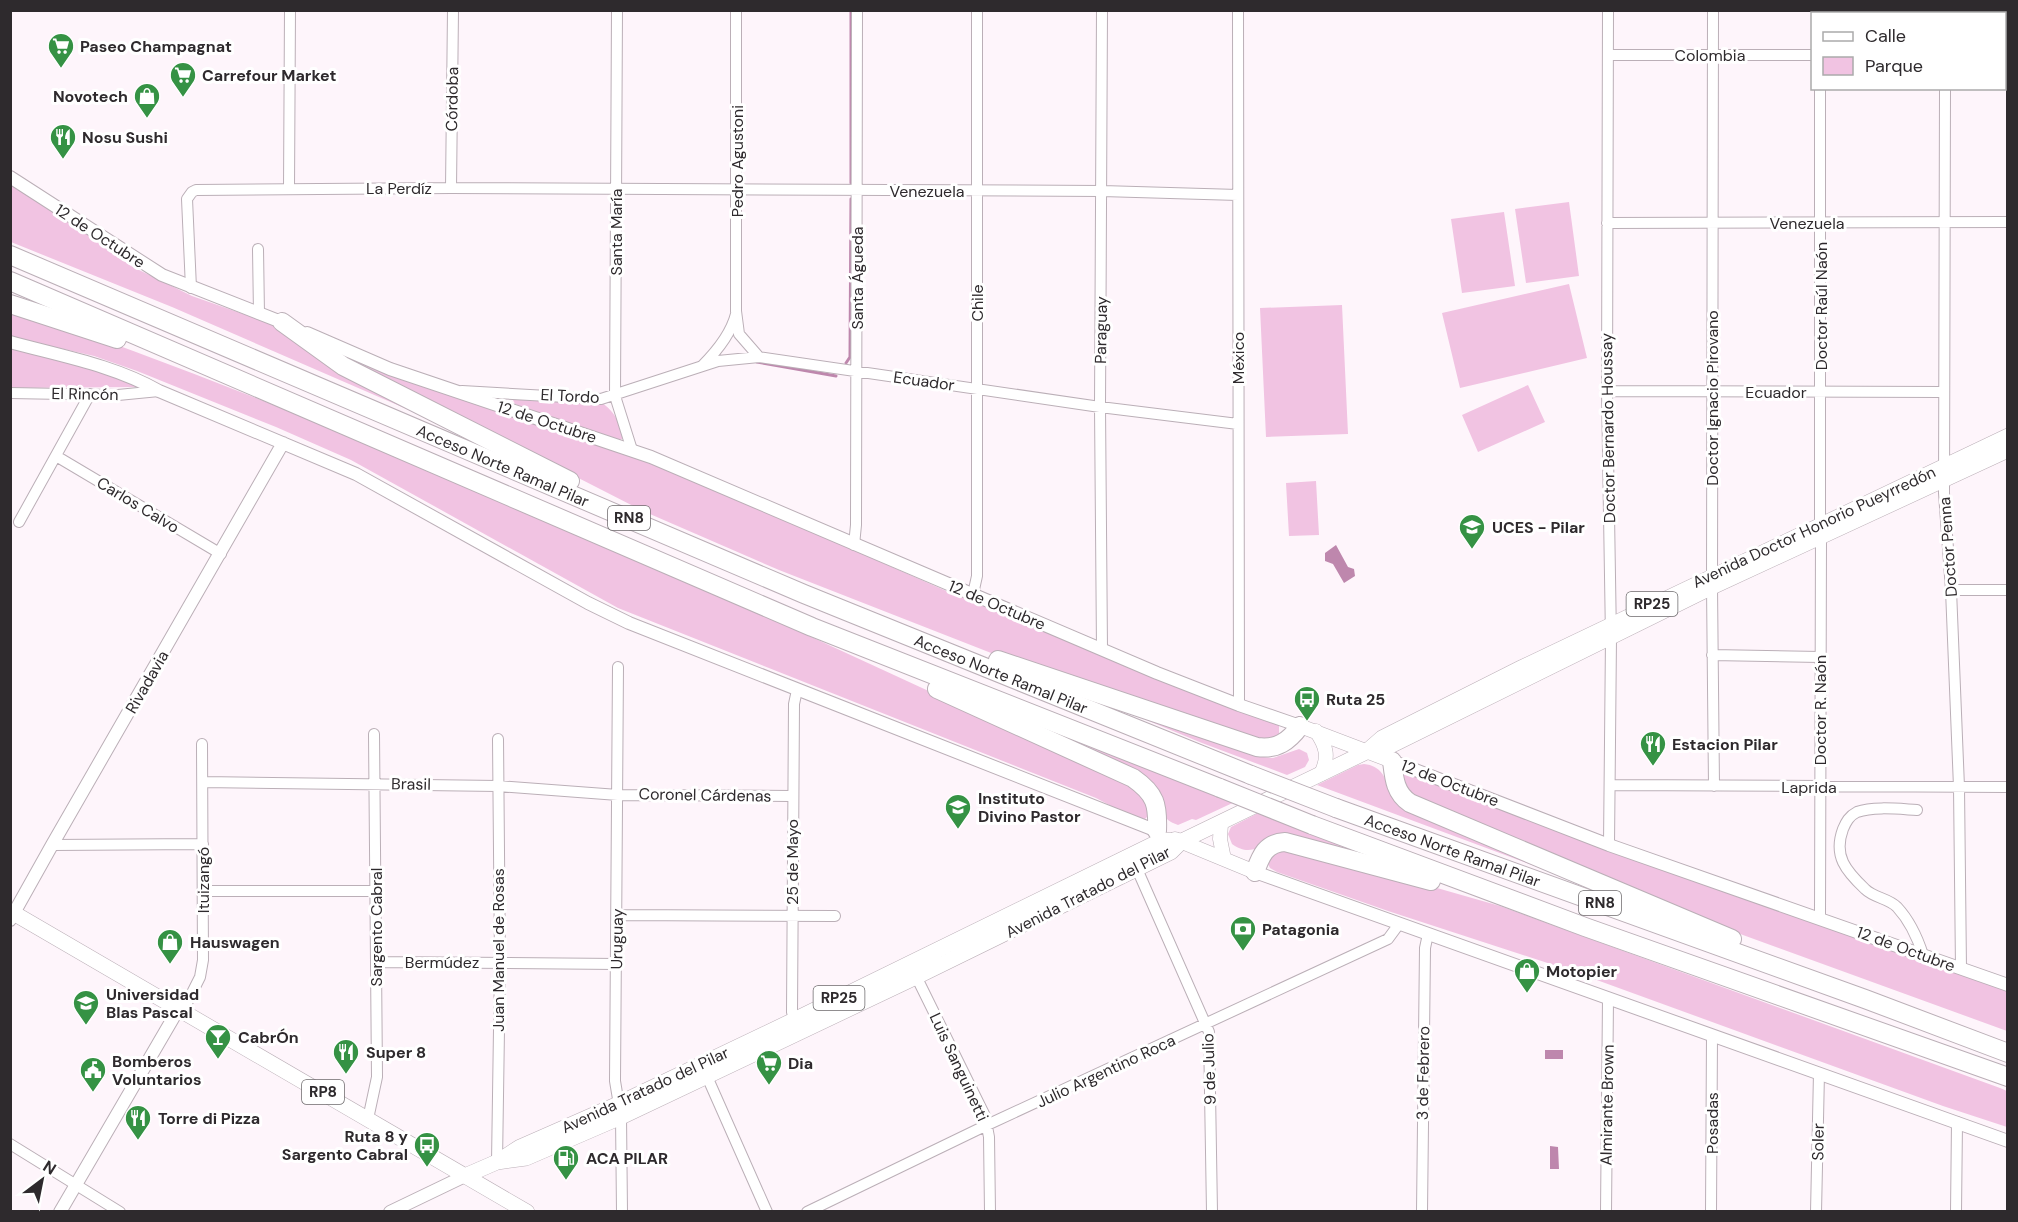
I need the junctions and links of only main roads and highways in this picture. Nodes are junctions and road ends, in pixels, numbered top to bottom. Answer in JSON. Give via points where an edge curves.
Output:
{"nodes":[{"id":1,"x":10,"y":255,"type":"edge"},
{"id":2,"x":10,"y":281,"type":"edge"},
{"id":3,"x":10,"y":304,"type":"edge"},
{"id":4,"x":282,"y":322,"type":"road end"},
{"id":5,"x":235,"y":378,"type":"junction"},
{"id":6,"x":2007,"y":436,"type":"edge"},
{"id":7,"x":2007,"y":450,"type":"edge"},
{"id":8,"x":1944,"y":472,"type":"junction"},
{"id":9,"x":647,"y":525,"type":"junction"},
{"id":10,"x":804,"y":594,"type":"junction"},
{"id":11,"x":812,"y":627,"type":"junction"},
{"id":12,"x":1308,"y":728,"type":"junction"},
{"id":13,"x":1366,"y":752,"type":"junction"},
{"id":14,"x":1392,"y":761,"type":"joint"},
{"id":15,"x":1321,"y":774,"type":"junction"},
{"id":16,"x":1221,"y":823,"type":"junction"},
{"id":17,"x":1156,"y":831,"type":"joint"},
{"id":18,"x":1182,"y":841,"type":"junction"},
{"id":19,"x":1224,"y":860,"type":"junction"},
{"id":20,"x":1255,"y":872,"type":"joint"},
{"id":21,"x":11,"y":912,"type":"edge"},
{"id":22,"x":1585,"y":927,"type":"junction"},
{"id":23,"x":913,"y":970,"type":"junction"},
{"id":24,"x":1865,"y":999,"type":"junction"},
{"id":25,"x":2007,"y":1051,"type":"edge"},
{"id":26,"x":1977,"y":1067,"type":"junction"},
{"id":27,"x":2007,"y":1077,"type":"edge"},
{"id":28,"x":2007,"y":1082,"type":"edge"},
{"id":29,"x":467,"y":1175,"type":"junction"},
{"id":30,"x":509,"y":1207,"type":"edge"},
{"id":31,"x":527,"y":1212,"type":"edge"}],
"edges":[{"from":1,"to":9,"type":"highway","name":"Acceso Norte Ramal Pilar","number":"RN8"},
{"from":2,"to":5,"type":"highway","name":"Acceso Norte Ramal Pilar","number":"RN8"},
{"from":3,"to":5,"type":"highway"},
{"from":4,"to":9,"type":"highway","via":[[343,366],[571,481]]},
{"from":5,"to":11,"type":"highway","name":"Acceso Norte Ramal Pilar","number":"RN8"},
{"from":6,"to":8,"type":"main road","name":"Avenida Doctor Honorio Pueyrredón","number":"RP25"},
{"from":7,"to":8,"type":"main road","name":"Avenida Doctor Honorio Pueyrredón","number":"RP25"},
{"from":8,"to":13,"type":"main road","name":"Avenida Doctor Honorio Pueyrredón","number":"RP25","via":[[1712,581],[1388,747]]},
{"from":9,"to":10,"type":"highway","name":"Acceso Norte Ramal Pilar","number":"RN8"},
{"from":10,"to":12,"type":"highway","via":[[1250,745],[1275,747]]},
{"from":10,"to":24,"type":"highway","name":"Acceso Norte Ramal Pilar","number":"RN8","bridge":true,"via":[[1336,808]]},
{"from":11,"to":17,"type":"highway","via":[[891,668],[1124,772],[1153,797]]},
{"from":11,"to":22,"type":"highway","name":"Acceso Norte Ramal Pilar","number":"RN8","bridge":true,"via":[[1312,825]]},
{"from":12,"to":13,"type":"main road","name":"12 de Octubre"},
{"from":12,"to":15,"type":"main road","via":[[1323,742],[1327,753]]},
{"from":13,"to":14,"type":"main road","name":"12 de Octubre"},
{"from":13,"to":15,"type":"main road","name":"Avenida Doctor Honorio Pueyrredón","number":"RP25"},
{"from":14,"to":24,"type":"highway","via":[[1396,786],[1410,803],[1808,970]]},
{"from":15,"to":16,"type":"main road","name":"Avenida Doctor Honorio Pueyrredón","number":"RP25"},
{"from":16,"to":18,"type":"main road","name":"Avenida Doctor Honorio Pueyrredón","number":"RP25"},
{"from":16,"to":19,"type":"main road"},
{"from":17,"to":18,"type":"main road"},
{"from":18,"to":19,"type":"main road"},
{"from":18,"to":23,"type":"main road","name":"Avenida Tratado del Pilar","number":"RP25","via":[[1171,852],[1137,869]]},
{"from":18,"to":23,"type":"main road","name":"Avenida Tratado del Pilar","number":"RP25","via":[[1162,840]]},
{"from":19,"to":20,"type":"main road"},
{"from":20,"to":22,"type":"highway","via":[[1268,848],[1275,843],[1288,843],[1437,882]]},
{"from":21,"to":29,"type":"main road","number":"RP8"},
{"from":22,"to":26,"type":"highway","name":"Acceso Norte Ramal Pilar","number":"RN8"},
{"from":23,"to":29,"type":"main road","name":"Avenida Tratado del Pilar","number":"RP25","via":[[619,1110],[520,1147]]},
{"from":24,"to":25,"type":"highway","name":"Acceso Norte Ramal Pilar","number":"RN8"},
{"from":26,"to":27,"type":"highway","name":"Acceso Norte Ramal Pilar","number":"RN8"},
{"from":26,"to":28,"type":"highway"},
{"from":29,"to":30,"type":"main road","number":"RP8"},
{"from":30,"to":31,"type":"main road","number":"RP8"}]}
